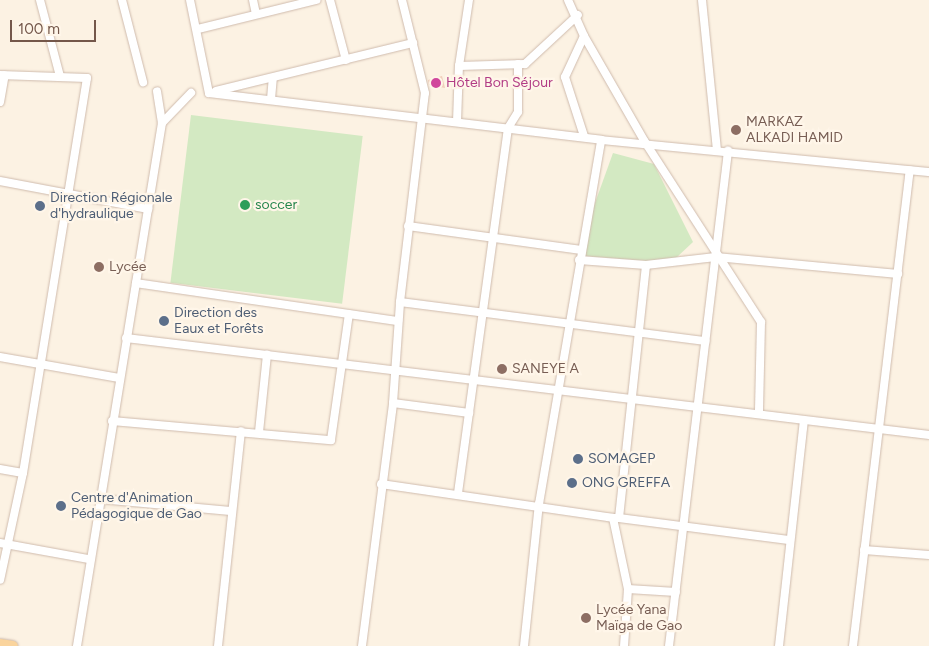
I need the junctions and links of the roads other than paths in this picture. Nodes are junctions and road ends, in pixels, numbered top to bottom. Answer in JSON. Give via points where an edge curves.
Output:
{"nodes":[{"id":1,"x":40,"y":0,"type":"edge"},
{"id":2,"x":122,"y":0,"type":"edge"},
{"id":3,"x":190,"y":0,"type":"edge"},
{"id":4,"x":253,"y":0,"type":"edge"},
{"id":5,"x":316,"y":0,"type":"edge"},
{"id":6,"x":330,"y":0,"type":"edge"},
{"id":7,"x":402,"y":0,"type":"edge"},
{"id":8,"x":469,"y":0,"type":"edge"},
{"id":9,"x":568,"y":0,"type":"edge"},
{"id":10,"x":702,"y":0,"type":"edge"},
{"id":11,"x":256,"y":14,"type":"junction"},
{"id":12,"x":578,"y":16,"type":"junction"},
{"id":13,"x":198,"y":29,"type":"junction"},
{"id":14,"x":584,"y":36,"type":"junction"},
{"id":15,"x":413,"y":44,"type":"junction"},
{"id":16,"x":346,"y":60,"type":"junction"},
{"id":17,"x":518,"y":64,"type":"junction"},
{"id":18,"x":459,"y":66,"type":"junction"},
{"id":19,"x":2,"y":75,"type":"edge"},
{"id":20,"x":60,"y":76,"type":"junction"},
{"id":21,"x":274,"y":78,"type":"junction"},
{"id":22,"x":143,"y":82,"type":"dead end"},
{"id":23,"x":158,"y":91,"type":"dead end"},
{"id":24,"x":191,"y":93,"type":"dead end"},
{"id":25,"x":210,"y":93,"type":"junction"},
{"id":26,"x":271,"y":99,"type":"junction"},
{"id":27,"x":0,"y":102,"type":"edge"},
{"id":28,"x":419,"y":118,"type":"junction"},
{"id":29,"x":457,"y":122,"type":"junction"},
{"id":30,"x":162,"y":123,"type":"junction"},
{"id":31,"x":508,"y":128,"type":"junction"},
{"id":32,"x":584,"y":136,"type":"junction"},
{"id":33,"x":601,"y":140,"type":"junction"},
{"id":34,"x":645,"y":142,"type":"junction"},
{"id":35,"x":717,"y":150,"type":"junction"},
{"id":36,"x":728,"y":151,"type":"junction"},
{"id":37,"x":910,"y":170,"type":"junction"},
{"id":38,"x":929,"y":172,"type":"edge"},
{"id":39,"x":0,"y":181,"type":"edge"},
{"id":40,"x":69,"y":193,"type":"junction"},
{"id":41,"x":148,"y":209,"type":"junction"},
{"id":42,"x":408,"y":226,"type":"junction"},
{"id":43,"x":493,"y":237,"type":"junction"},
{"id":44,"x":581,"y":250,"type":"junction"},
{"id":45,"x":716,"y":257,"type":"junction"},
{"id":46,"x":579,"y":260,"type":"junction"},
{"id":47,"x":646,"y":265,"type":"junction"},
{"id":48,"x":898,"y":274,"type":"junction"},
{"id":49,"x":136,"y":283,"type":"junction"},
{"id":50,"x":400,"y":302,"type":"junction"},
{"id":51,"x":483,"y":313,"type":"junction"},
{"id":52,"x":349,"y":314,"type":"junction"},
{"id":53,"x":398,"y":321,"type":"junction"},
{"id":54,"x":572,"y":326,"type":"junction"},
{"id":55,"x":638,"y":333,"type":"junction"},
{"id":56,"x":126,"y":338,"type":"junction"},
{"id":57,"x":706,"y":341,"type":"junction"},
{"id":58,"x":267,"y":354,"type":"junction"},
{"id":59,"x":0,"y":357,"type":"edge"},
{"id":60,"x":342,"y":362,"type":"junction"},
{"id":61,"x":41,"y":363,"type":"junction"},
{"id":62,"x":396,"y":369,"type":"junction"},
{"id":63,"x":119,"y":378,"type":"junction"},
{"id":64,"x":474,"y":379,"type":"junction"},
{"id":65,"x":559,"y":393,"type":"junction"},
{"id":66,"x":632,"y":398,"type":"junction"},
{"id":67,"x":393,"y":403,"type":"junction"},
{"id":68,"x":697,"y":406,"type":"junction"},
{"id":69,"x":469,"y":413,"type":"junction"},
{"id":70,"x":759,"y":413,"type":"junction"},
{"id":71,"x":112,"y":421,"type":"junction"},
{"id":72,"x":804,"y":421,"type":"junction"},
{"id":73,"x":242,"y":431,"type":"junction"},
{"id":74,"x":879,"y":431,"type":"junction"},
{"id":75,"x":259,"y":432,"type":"junction"},
{"id":76,"x":929,"y":436,"type":"edge"},
{"id":77,"x":0,"y":469,"type":"edge"},
{"id":78,"x":23,"y":472,"type":"junction"},
{"id":79,"x":381,"y":484,"type":"junction"},
{"id":80,"x":458,"y":493,"type":"junction"},
{"id":81,"x":100,"y":499,"type":"junction"},
{"id":82,"x":539,"y":504,"type":"junction"},
{"id":83,"x":230,"y":511,"type":"junction"},
{"id":84,"x":616,"y":518,"type":"junction"},
{"id":85,"x":684,"y":526,"type":"junction"},
{"id":86,"x":789,"y":540,"type":"junction"},
{"id":87,"x":4,"y":544,"type":"edge"},
{"id":88,"x":864,"y":550,"type":"junction"},
{"id":89,"x":929,"y":555,"type":"edge"},
{"id":90,"x":88,"y":559,"type":"junction"},
{"id":91,"x":0,"y":580,"type":"edge"},
{"id":92,"x":628,"y":589,"type":"junction"},
{"id":93,"x":676,"y":592,"type":"junction"},
{"id":94,"x":0,"y":644,"type":"edge"},
{"id":95,"x":13,"y":646,"type":"edge"},
{"id":96,"x":77,"y":646,"type":"edge"},
{"id":97,"x":218,"y":646,"type":"edge"},
{"id":98,"x":362,"y":646,"type":"edge"},
{"id":99,"x":524,"y":646,"type":"edge"},
{"id":100,"x":624,"y":646,"type":"edge"},
{"id":101,"x":670,"y":646,"type":"edge"},
{"id":102,"x":779,"y":646,"type":"edge"},
{"id":103,"x":852,"y":646,"type":"edge"}],
"edges":[{"from":1,"to":20,"type":"street"},
{"from":2,"to":22,"type":"street"},
{"from":3,"to":13,"type":"street"},
{"from":4,"to":11,"type":"street"},
{"from":5,"to":11,"type":"street"},
{"from":6,"to":16,"type":"street"},
{"from":7,"to":15,"type":"street"},
{"from":8,"to":18,"type":"street"},
{"from":9,"to":12,"type":"street"},
{"from":10,"to":35,"type":"street"},
{"from":11,"to":13,"type":"street"},
{"from":12,"to":14,"type":"street"},
{"from":12,"to":17,"type":"street","via":[[525,64]]},
{"from":13,"to":25,"type":"street"},
{"from":14,"to":32,"type":"street","via":[[565,76]]},
{"from":14,"to":34,"type":"street"},
{"from":15,"to":16,"type":"street"},
{"from":15,"to":28,"type":"street","via":[[425,93]]},
{"from":16,"to":21,"type":"street"},
{"from":17,"to":18,"type":"street"},
{"from":17,"to":31,"type":"street","via":[[518,112]]},
{"from":18,"to":29,"type":"street"},
{"from":19,"to":20,"type":"street"},
{"from":19,"to":27,"type":"street"},
{"from":20,"to":40,"type":"street","via":[[87,78]]},
{"from":21,"to":25,"type":"street"},
{"from":21,"to":26,"type":"street"},
{"from":23,"to":30,"type":"street"},
{"from":24,"to":30,"type":"street"},
{"from":25,"to":26,"type":"street"},
{"from":26,"to":28,"type":"street"},
{"from":28,"to":29,"type":"street"},
{"from":28,"to":42,"type":"street"},
{"from":29,"to":31,"type":"street"},
{"from":30,"to":41,"type":"street"},
{"from":31,"to":32,"type":"street"},
{"from":31,"to":43,"type":"street"},
{"from":32,"to":33,"type":"street"},
{"from":33,"to":34,"type":"street"},
{"from":33,"to":44,"type":"street"},
{"from":34,"to":35,"type":"street"},
{"from":34,"to":45,"type":"street"},
{"from":35,"to":36,"type":"street"},
{"from":36,"to":37,"type":"street"},
{"from":36,"to":45,"type":"street"},
{"from":37,"to":38,"type":"street"},
{"from":37,"to":48,"type":"street"},
{"from":39,"to":40,"type":"street"},
{"from":40,"to":41,"type":"street"},
{"from":40,"to":61,"type":"street"},
{"from":41,"to":49,"type":"street"},
{"from":42,"to":43,"type":"street"},
{"from":42,"to":50,"type":"street"},
{"from":43,"to":44,"type":"street"},
{"from":43,"to":51,"type":"street"},
{"from":44,"to":46,"type":"street"},
{"from":45,"to":47,"type":"street"},
{"from":45,"to":48,"type":"street"},
{"from":45,"to":57,"type":"street"},
{"from":45,"to":70,"type":"street","via":[[761,322]]},
{"from":46,"to":47,"type":"street"},
{"from":46,"to":54,"type":"street"},
{"from":47,"to":55,"type":"street"},
{"from":48,"to":74,"type":"street"},
{"from":49,"to":52,"type":"street"},
{"from":49,"to":56,"type":"street"},
{"from":50,"to":51,"type":"street"},
{"from":50,"to":53,"type":"street"},
{"from":51,"to":54,"type":"street"},
{"from":51,"to":64,"type":"street"},
{"from":52,"to":53,"type":"street"},
{"from":52,"to":60,"type":"street"},
{"from":53,"to":62,"type":"street"},
{"from":54,"to":55,"type":"street"},
{"from":54,"to":65,"type":"street"},
{"from":55,"to":57,"type":"street"},
{"from":55,"to":66,"type":"street"},
{"from":56,"to":58,"type":"street"},
{"from":56,"to":63,"type":"street"},
{"from":57,"to":68,"type":"street"},
{"from":58,"to":60,"type":"street"},
{"from":58,"to":75,"type":"street"},
{"from":59,"to":61,"type":"street"},
{"from":60,"to":62,"type":"street"},
{"from":60,"to":75,"type":"street","via":[[331,440]]},
{"from":61,"to":63,"type":"street"},
{"from":61,"to":78,"type":"street"},
{"from":62,"to":64,"type":"street"},
{"from":62,"to":67,"type":"street"},
{"from":63,"to":71,"type":"street"},
{"from":64,"to":65,"type":"street"},
{"from":64,"to":69,"type":"street"},
{"from":65,"to":66,"type":"street"},
{"from":65,"to":82,"type":"street"},
{"from":66,"to":68,"type":"street"},
{"from":66,"to":84,"type":"street"},
{"from":67,"to":69,"type":"street"},
{"from":67,"to":79,"type":"street"},
{"from":68,"to":70,"type":"street"},
{"from":68,"to":85,"type":"street"},
{"from":69,"to":80,"type":"street"},
{"from":70,"to":72,"type":"street"},
{"from":71,"to":73,"type":"street"},
{"from":71,"to":81,"type":"street"},
{"from":72,"to":74,"type":"street"},
{"from":72,"to":86,"type":"street"},
{"from":73,"to":75,"type":"street"},
{"from":73,"to":83,"type":"street"},
{"from":74,"to":76,"type":"street"},
{"from":74,"to":88,"type":"street"},
{"from":77,"to":78,"type":"street"},
{"from":78,"to":87,"type":"street"},
{"from":79,"to":80,"type":"street"},
{"from":79,"to":98,"type":"street"},
{"from":80,"to":82,"type":"street"},
{"from":81,"to":83,"type":"street"},
{"from":81,"to":90,"type":"street"},
{"from":82,"to":84,"type":"street"},
{"from":82,"to":99,"type":"street"},
{"from":83,"to":97,"type":"street"},
{"from":84,"to":85,"type":"street"},
{"from":84,"to":92,"type":"street"},
{"from":85,"to":86,"type":"street"},
{"from":85,"to":93,"type":"street"},
{"from":86,"to":102,"type":"street"},
{"from":87,"to":90,"type":"street"},
{"from":87,"to":91,"type":"street"},
{"from":88,"to":89,"type":"street"},
{"from":88,"to":103,"type":"street"},
{"from":90,"to":96,"type":"street"},
{"from":92,"to":93,"type":"street"},
{"from":92,"to":100,"type":"street"},
{"from":93,"to":101,"type":"street"},
{"from":94,"to":95,"type":"main road"}]}
